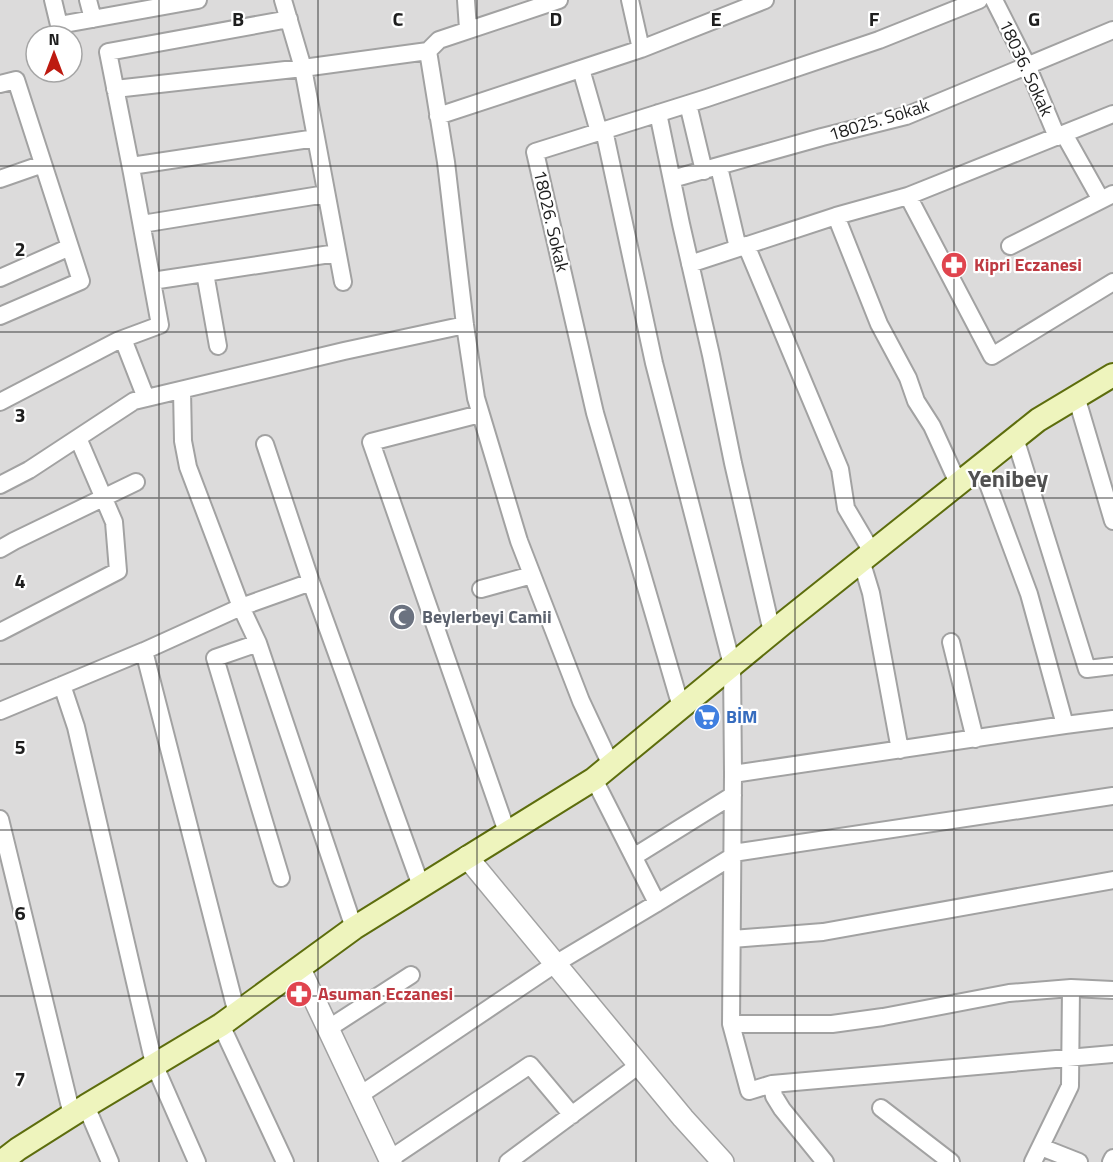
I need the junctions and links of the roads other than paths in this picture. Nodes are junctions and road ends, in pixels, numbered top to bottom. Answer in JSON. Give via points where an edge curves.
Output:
{"nodes":[{"id":1,"x":53,"y":0,"type":"edge"},
{"id":2,"x":88,"y":0,"type":"edge"},
{"id":3,"x":198,"y":0,"type":"edge"},
{"id":4,"x":283,"y":0,"type":"edge"},
{"id":5,"x":466,"y":0,"type":"edge"},
{"id":6,"x":559,"y":0,"type":"edge"},
{"id":7,"x":630,"y":0,"type":"edge"},
{"id":8,"x":765,"y":0,"type":"edge"},
{"id":9,"x":979,"y":0,"type":"edge"},
{"id":10,"x":994,"y":0,"type":"edge"},
{"id":11,"x":144,"y":4,"type":"edge"},
{"id":12,"x":93,"y":19,"type":"junction"},
{"id":13,"x":289,"y":19,"type":"junction"},
{"id":14,"x":468,"y":29,"type":"junction"},
{"id":15,"x":1113,"y":30,"type":"edge"},
{"id":16,"x":641,"y":49,"type":"junction"},
{"id":17,"x":428,"y":51,"type":"junction"},
{"id":18,"x":1027,"y":66,"type":"junction"},
{"id":19,"x":303,"y":68,"type":"junction"},
{"id":20,"x":581,"y":69,"type":"junction"},
{"id":21,"x":0,"y":84,"type":"edge"},
{"id":22,"x":115,"y":89,"type":"junction"},
{"id":23,"x":688,"y":104,"type":"junction"},
{"id":24,"x":658,"y":113,"type":"junction"},
{"id":25,"x":1113,"y":114,"type":"edge"},
{"id":26,"x":438,"y":116,"type":"junction"},
{"id":27,"x":601,"y":131,"type":"junction"},
{"id":28,"x":1061,"y":135,"type":"junction"},
{"id":29,"x":316,"y":138,"type":"junction"},
{"id":30,"x":43,"y":164,"type":"junction"},
{"id":31,"x":131,"y":166,"type":"junction"},
{"id":32,"x":712,"y":169,"type":"junction"},
{"id":33,"x":0,"y":179,"type":"edge"},
{"id":34,"x":672,"y":179,"type":"junction"},
{"id":35,"x":326,"y":194,"type":"junction"},
{"id":36,"x":908,"y":196,"type":"junction"},
{"id":37,"x":1107,"y":197,"type":"edge"},
{"id":38,"x":836,"y":216,"type":"junction"},
{"id":39,"x":142,"y":224,"type":"junction"},
{"id":40,"x":70,"y":246,"type":"junction"},
{"id":41,"x":1010,"y":246,"type":"dead end"},
{"id":42,"x":742,"y":247,"type":"junction"},
{"id":43,"x":337,"y":253,"type":"junction"},
{"id":44,"x":690,"y":264,"type":"junction"},
{"id":45,"x":205,"y":273,"type":"junction"},
{"id":46,"x":0,"y":278,"type":"edge"},
{"id":47,"x":152,"y":281,"type":"junction"},
{"id":48,"x":343,"y":282,"type":"dead end"},
{"id":49,"x":1113,"y":282,"type":"edge"},
{"id":50,"x":0,"y":316,"type":"edge"},
{"id":51,"x":465,"y":325,"type":"junction"},
{"id":52,"x":123,"y":339,"type":"junction"},
{"id":53,"x":218,"y":346,"type":"dead end"},
{"id":54,"x":1113,"y":375,"type":"edge"},
{"id":55,"x":182,"y":390,"type":"junction"},
{"id":56,"x":1076,"y":396,"type":"junction"},
{"id":57,"x":146,"y":398,"type":"junction"},
{"id":58,"x":0,"y":402,"type":"edge"},
{"id":59,"x":480,"y":414,"type":"junction"},
{"id":60,"x":78,"y":438,"type":"junction"},
{"id":61,"x":1015,"y":438,"type":"junction"},
{"id":62,"x":265,"y":444,"type":"dead end"},
{"id":63,"x":981,"y":465,"type":"junction"},
{"id":64,"x":136,"y":482,"type":"dead end"},
{"id":65,"x":958,"y":483,"type":"junction"},
{"id":66,"x":0,"y":485,"type":"edge"},
{"id":67,"x":104,"y":497,"type":"junction"},
{"id":68,"x":1113,"y":521,"type":"edge"},
{"id":69,"x":0,"y":549,"type":"edge"},
{"id":70,"x":867,"y":556,"type":"junction"},
{"id":71,"x":532,"y":574,"type":"junction"},
{"id":72,"x":310,"y":582,"type":"junction"},
{"id":73,"x":481,"y":589,"type":"dead end"},
{"id":74,"x":241,"y":607,"type":"junction"},
{"id":75,"x":0,"y":632,"type":"edge"},
{"id":76,"x":772,"y":633,"type":"junction"},
{"id":77,"x":951,"y":642,"type":"dead end"},
{"id":78,"x":258,"y":643,"type":"junction"},
{"id":79,"x":144,"y":651,"type":"junction"},
{"id":80,"x":732,"y":665,"type":"junction"},
{"id":81,"x":1113,"y":666,"type":"edge"},
{"id":82,"x":62,"y":685,"type":"junction"},
{"id":83,"x":681,"y":707,"type":"junction"},
{"id":84,"x":0,"y":711,"type":"edge"},
{"id":85,"x":1113,"y":719,"type":"edge"},
{"id":86,"x":1065,"y":724,"type":"junction"},
{"id":87,"x":975,"y":738,"type":"junction"},
{"id":88,"x":900,"y":750,"type":"junction"},
{"id":89,"x":603,"y":772,"type":"junction"},
{"id":90,"x":734,"y":774,"type":"junction"},
{"id":91,"x":733,"y":795,"type":"junction"},
{"id":92,"x":1113,"y":796,"type":"edge"},
{"id":93,"x":0,"y":819,"type":"edge"},
{"id":94,"x":507,"y":832,"type":"junction"},
{"id":95,"x":733,"y":854,"type":"junction"},
{"id":96,"x":635,"y":856,"type":"junction"},
{"id":97,"x":467,"y":858,"type":"junction"},
{"id":98,"x":281,"y":878,"type":"dead end"},
{"id":99,"x":1113,"y":880,"type":"edge"},
{"id":100,"x":421,"y":886,"type":"junction"},
{"id":101,"x":657,"y":903,"type":"junction"},
{"id":102,"x":354,"y":928,"type":"junction"},
{"id":103,"x":732,"y":939,"type":"junction"},
{"id":104,"x":555,"y":963,"type":"junction"},
{"id":105,"x":300,"y":969,"type":"junction"},
{"id":106,"x":411,"y":975,"type":"dead end"},
{"id":107,"x":1071,"y":988,"type":"junction"},
{"id":108,"x":1113,"y":990,"type":"edge"},
{"id":109,"x":229,"y":1019,"type":"junction"},
{"id":110,"x":731,"y":1024,"type":"junction"},
{"id":111,"x":329,"y":1028,"type":"junction"},
{"id":112,"x":1113,"y":1054,"type":"edge"},
{"id":113,"x":1070,"y":1058,"type":"junction"},
{"id":114,"x":154,"y":1064,"type":"junction"},
{"id":115,"x":639,"y":1065,"type":"junction"},
{"id":116,"x":772,"y":1084,"type":"junction"},
{"id":117,"x":360,"y":1095,"type":"junction"},
{"id":118,"x":881,"y":1108,"type":"dead end"},
{"id":119,"x":79,"y":1111,"type":"junction"},
{"id":120,"x":572,"y":1115,"type":"junction"},
{"id":121,"x":1041,"y":1147,"type":"junction"},
{"id":122,"x":15,"y":1158,"type":"edge"},
{"id":123,"x":713,"y":1159,"type":"edge"},
{"id":124,"x":390,"y":1160,"type":"edge"},
{"id":125,"x":110,"y":1162,"type":"edge"},
{"id":126,"x":197,"y":1162,"type":"edge"},
{"id":127,"x":285,"y":1162,"type":"edge"},
{"id":128,"x":508,"y":1162,"type":"edge"},
{"id":129,"x":825,"y":1162,"type":"edge"},
{"id":130,"x":951,"y":1162,"type":"edge"},
{"id":131,"x":1033,"y":1162,"type":"edge"},
{"id":132,"x":1078,"y":1162,"type":"edge"}],
"edges":[{"from":1,"to":12,"type":"street","via":[[59,25]]},
{"from":2,"to":12,"type":"street"},
{"from":3,"to":11,"type":"street"},
{"from":4,"to":13,"type":"street"},
{"from":5,"to":14,"type":"street"},
{"from":6,"to":14,"type":"street"},
{"from":7,"to":16,"type":"street"},
{"from":8,"to":16,"type":"street"},
{"from":9,"to":23,"type":"street","name":"18026. Sokak","via":[[879,40]]},
{"from":10,"to":18,"type":"street","name":"18036. Sokak"},
{"from":11,"to":12,"type":"street"},
{"from":13,"to":19,"type":"street"},
{"from":13,"to":22,"type":"street","via":[[108,52]]},
{"from":14,"to":17,"type":"street","via":[[439,40]]},
{"from":15,"to":18,"type":"street","name":"18025. Sokak"},
{"from":16,"to":20,"type":"street"},
{"from":17,"to":19,"type":"street"},
{"from":17,"to":26,"type":"street"},
{"from":18,"to":28,"type":"street","name":"18036. Sokak"},
{"from":18,"to":32,"type":"street","name":"18025. Sokak","via":[[906,116]]},
{"from":19,"to":22,"type":"street"},
{"from":19,"to":29,"type":"street"},
{"from":20,"to":26,"type":"street"},
{"from":20,"to":27,"type":"street"},
{"from":21,"to":30,"type":"street","via":[[16,81]]},
{"from":22,"to":31,"type":"street"},
{"from":23,"to":24,"type":"street","name":"18026. Sokak"},
{"from":23,"to":32,"type":"street"},
{"from":24,"to":27,"type":"street","name":"18026. Sokak"},
{"from":24,"to":34,"type":"street"},
{"from":25,"to":28,"type":"street"},
{"from":26,"to":51,"type":"street"},
{"from":27,"to":80,"type":"street","via":[[654,363]]},
{"from":27,"to":83,"type":"street","name":"18026. Sokak","via":[[535,152],[595,412]]},
{"from":28,"to":36,"type":"street"},
{"from":28,"to":37,"type":"street","name":"18036. Sokak"},
{"from":29,"to":31,"type":"street"},
{"from":29,"to":35,"type":"street"},
{"from":30,"to":33,"type":"street"},
{"from":30,"to":40,"type":"street"},
{"from":31,"to":39,"type":"street"},
{"from":32,"to":34,"type":"street","name":"18025. Sokak"},
{"from":32,"to":42,"type":"street"},
{"from":34,"to":44,"type":"street"},
{"from":35,"to":39,"type":"street"},
{"from":35,"to":43,"type":"street"},
{"from":36,"to":38,"type":"street"},
{"from":36,"to":49,"type":"street","via":[[992,356]]},
{"from":37,"to":41,"type":"street"},
{"from":38,"to":42,"type":"street"},
{"from":38,"to":65,"type":"street","via":[[879,324]]},
{"from":39,"to":47,"type":"street"},
{"from":40,"to":46,"type":"street"},
{"from":40,"to":50,"type":"street","via":[[81,281]]},
{"from":42,"to":44,"type":"street"},
{"from":42,"to":70,"type":"street","via":[[840,469],[846,508]]},
{"from":43,"to":45,"type":"street"},
{"from":43,"to":48,"type":"street"},
{"from":44,"to":76,"type":"street"},
{"from":45,"to":47,"type":"street"},
{"from":45,"to":53,"type":"street"},
{"from":47,"to":52,"type":"street","via":[[160,325]]},
{"from":51,"to":55,"type":"street"},
{"from":51,"to":59,"type":"street"},
{"from":52,"to":57,"type":"street"},
{"from":52,"to":58,"type":"street"},
{"from":54,"to":56,"type":"main road"},
{"from":55,"to":57,"type":"street"},
{"from":55,"to":74,"type":"street","via":[[188,467]]},
{"from":56,"to":61,"type":"main road"},
{"from":56,"to":68,"type":"street"},
{"from":57,"to":60,"type":"street","via":[[134,401]]},
{"from":59,"to":71,"type":"street"},
{"from":59,"to":94,"type":"street","via":[[371,442]]},
{"from":60,"to":66,"type":"street"},
{"from":60,"to":67,"type":"street"},
{"from":61,"to":63,"type":"main road"},
{"from":61,"to":81,"type":"street","via":[[1087,669]]},
{"from":62,"to":72,"type":"street"},
{"from":63,"to":65,"type":"main road"},
{"from":63,"to":86,"type":"street","via":[[1029,594]]},
{"from":64,"to":67,"type":"street"},
{"from":65,"to":70,"type":"main road"},
{"from":67,"to":69,"type":"street"},
{"from":67,"to":75,"type":"street","via":[[114,522],[118,572]]},
{"from":70,"to":76,"type":"main road"},
{"from":70,"to":88,"type":"street"},
{"from":71,"to":73,"type":"street"},
{"from":71,"to":89,"type":"street","via":[[581,701]]},
{"from":72,"to":74,"type":"street"},
{"from":72,"to":100,"type":"street"},
{"from":74,"to":78,"type":"street"},
{"from":74,"to":79,"type":"street"},
{"from":76,"to":80,"type":"main road"},
{"from":77,"to":87,"type":"street"},
{"from":78,"to":98,"type":"street","via":[[215,658]]},
{"from":78,"to":102,"type":"street"},
{"from":79,"to":82,"type":"street"},
{"from":79,"to":109,"type":"street"},
{"from":80,"to":83,"type":"main road"},
{"from":80,"to":90,"type":"street"},
{"from":82,"to":84,"type":"street"},
{"from":82,"to":114,"type":"street","via":[[76,727]]},
{"from":83,"to":89,"type":"main road"},
{"from":85,"to":86,"type":"street"},
{"from":86,"to":87,"type":"street"},
{"from":87,"to":88,"type":"street"},
{"from":88,"to":90,"type":"street"},
{"from":89,"to":94,"type":"main road"},
{"from":89,"to":96,"type":"street"},
{"from":90,"to":91,"type":"street"},
{"from":91,"to":95,"type":"street"},
{"from":91,"to":96,"type":"street"},
{"from":92,"to":95,"type":"street"},
{"from":93,"to":119,"type":"street"},
{"from":94,"to":97,"type":"main road"},
{"from":95,"to":101,"type":"street"},
{"from":95,"to":103,"type":"street"},
{"from":96,"to":101,"type":"street"},
{"from":97,"to":100,"type":"main road"},
{"from":97,"to":104,"type":"street"},
{"from":99,"to":103,"type":"street","via":[[823,932]]},
{"from":100,"to":102,"type":"main road"},
{"from":101,"to":104,"type":"street"},
{"from":102,"to":105,"type":"main road"},
{"from":103,"to":110,"type":"street"},
{"from":104,"to":115,"type":"street"},
{"from":104,"to":117,"type":"street"},
{"from":105,"to":109,"type":"main road"},
{"from":105,"to":111,"type":"street"},
{"from":106,"to":111,"type":"street"},
{"from":107,"to":108,"type":"street"},
{"from":107,"to":110,"type":"street","via":[[1009,993],[832,1024]]},
{"from":107,"to":113,"type":"street"},
{"from":109,"to":114,"type":"main road"},
{"from":109,"to":127,"type":"street"},
{"from":110,"to":116,"type":"street","via":[[749,1091]]},
{"from":111,"to":117,"type":"street"},
{"from":112,"to":113,"type":"street"},
{"from":113,"to":116,"type":"street"},
{"from":113,"to":121,"type":"street","via":[[1070,1086]]},
{"from":114,"to":119,"type":"main road"},
{"from":114,"to":126,"type":"street"},
{"from":115,"to":120,"type":"street"},
{"from":115,"to":123,"type":"street"},
{"from":116,"to":129,"type":"street","via":[[782,1109]]},
{"from":117,"to":124,"type":"street"},
{"from":118,"to":130,"type":"street"},
{"from":119,"to":122,"type":"main road"},
{"from":119,"to":125,"type":"street"},
{"from":120,"to":124,"type":"street","via":[[530,1065]]},
{"from":120,"to":128,"type":"street"},
{"from":121,"to":131,"type":"street"},
{"from":121,"to":132,"type":"street"}]}
